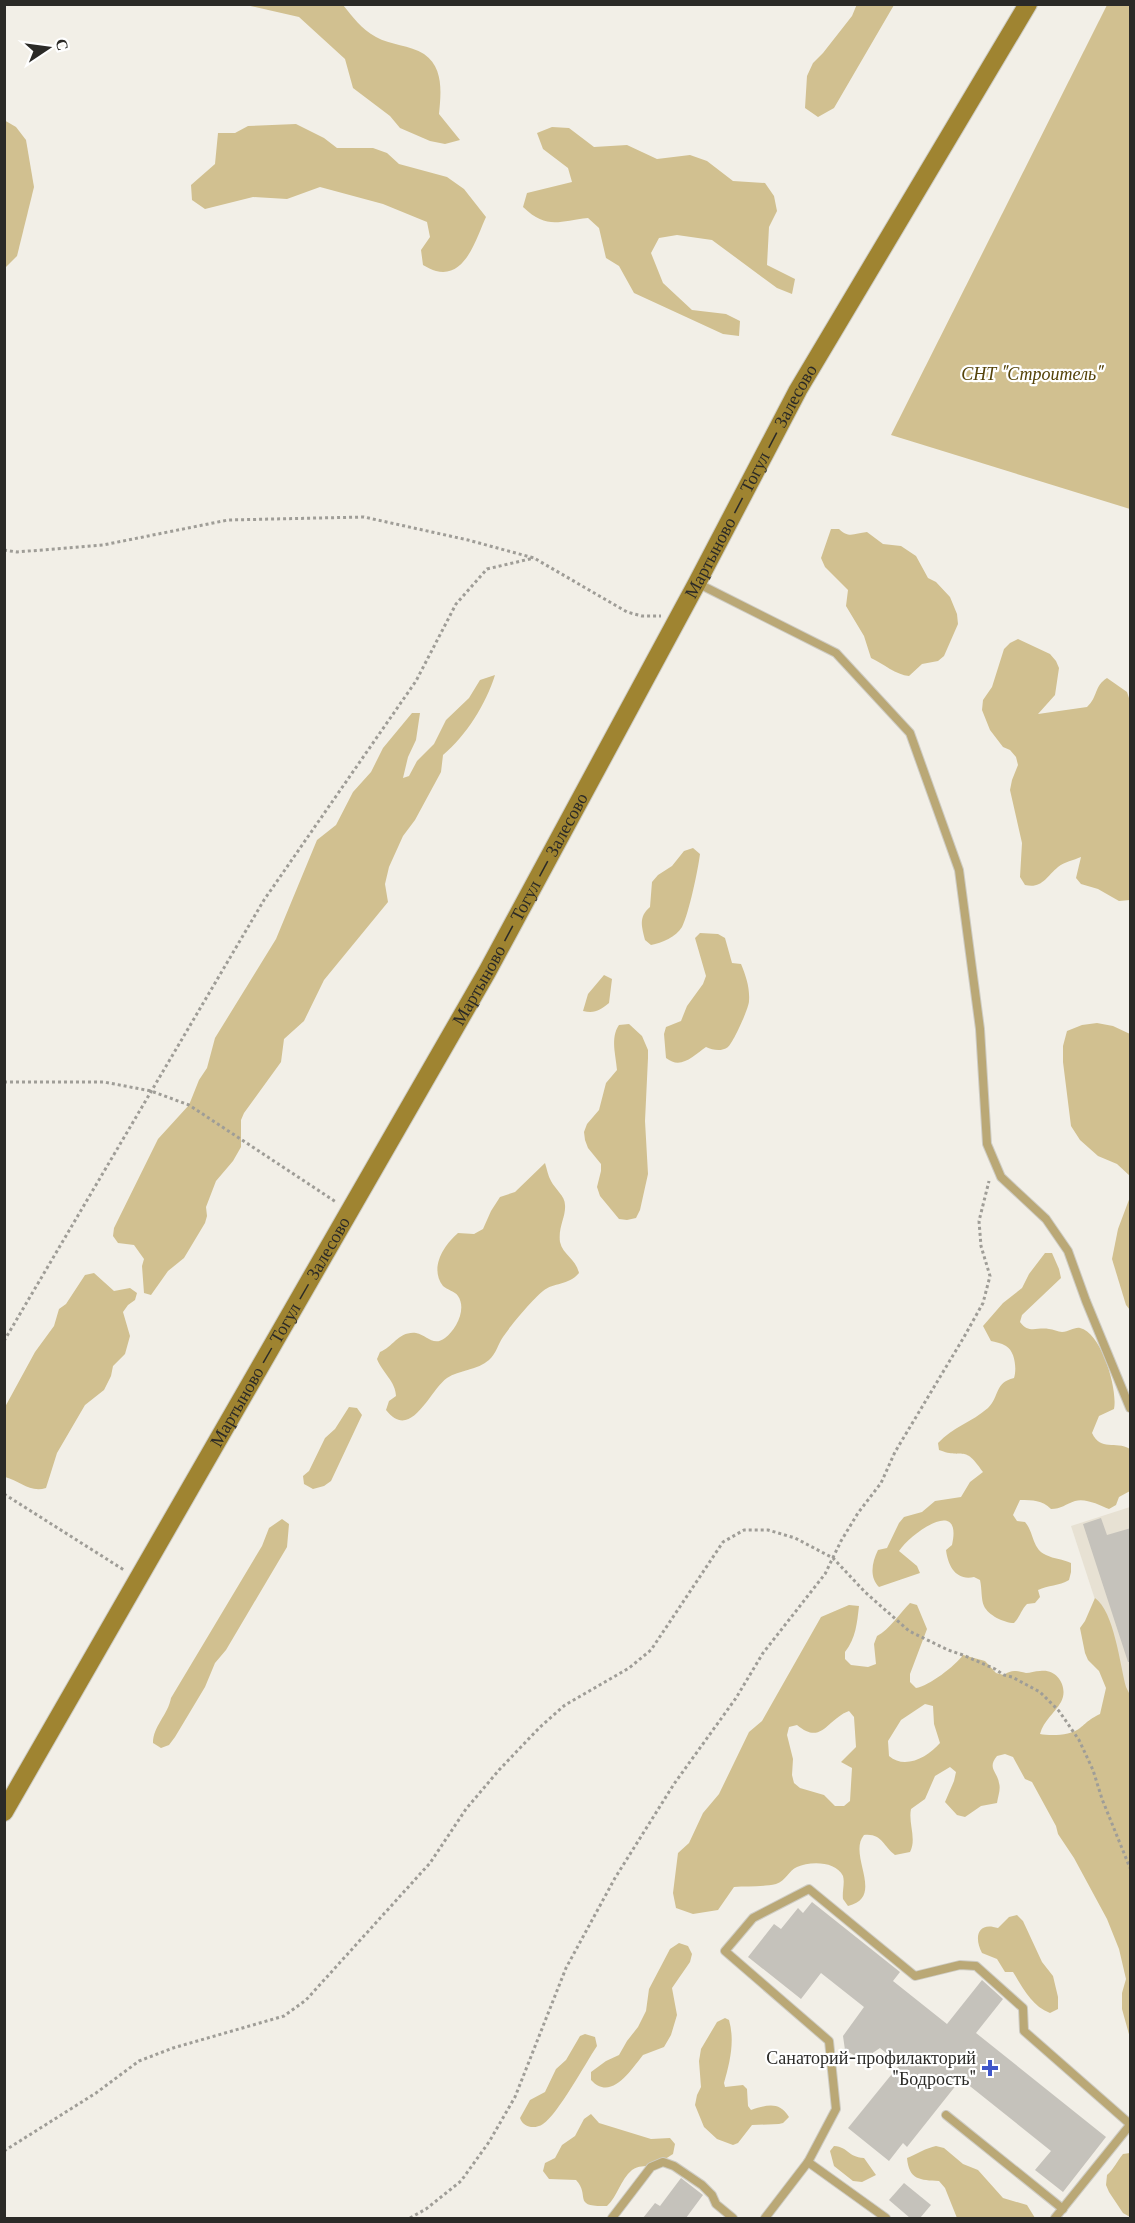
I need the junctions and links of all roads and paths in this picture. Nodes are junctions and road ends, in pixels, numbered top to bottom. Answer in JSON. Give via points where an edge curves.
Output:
{"nodes":[{"id":1,"x":1028,"y":4,"type":"edge"},
{"id":2,"x":4,"y":550,"type":"edge"},
{"id":3,"x":534,"y":558,"type":"junction"},
{"id":4,"x":697,"y":583,"type":"junction"},
{"id":5,"x":680,"y":616,"type":"junction"},
{"id":6,"x":4,"y":1082,"type":"edge"},
{"id":7,"x":151,"y":1090,"type":"junction"},
{"id":8,"x":989,"y":1180,"type":"dead end"},
{"id":9,"x":350,"y":1210,"type":"junction"},
{"id":10,"x":4,"y":1341,"type":"edge"},
{"id":11,"x":1131,"y":1408,"type":"edge"},
{"id":12,"x":4,"y":1494,"type":"edge"},
{"id":13,"x":833,"y":1558,"type":"junction"},
{"id":14,"x":139,"y":1580,"type":"junction"},
{"id":15,"x":4,"y":1812,"type":"edge"},
{"id":16,"x":1131,"y":1868,"type":"edge"},
{"id":17,"x":946,"y":2115,"type":"dead end"},
{"id":18,"x":1131,"y":2125,"type":"edge"},
{"id":19,"x":4,"y":2151,"type":"edge"},
{"id":20,"x":808,"y":2162,"type":"junction"},
{"id":21,"x":1063,"y":2209,"type":"junction"},
{"id":22,"x":410,"y":2218,"type":"edge"},
{"id":23,"x":612,"y":2218,"type":"edge"},
{"id":24,"x":733,"y":2218,"type":"edge"},
{"id":25,"x":765,"y":2218,"type":"edge"},
{"id":26,"x":885,"y":2218,"type":"edge"},
{"id":27,"x":1055,"y":2218,"type":"edge"}],
"edges":[{"from":1,"to":4,"type":"street","name":"Мартыново — Тогул — Залесово","via":[[798,390]]},
{"from":2,"to":3,"type":"path","via":[[103,545],[228,520],[364,517]]},
{"from":3,"to":5,"type":"path","via":[[627,612]]},
{"from":3,"to":7,"type":"path","via":[[487,568],[456,604],[416,681],[264,900]]},
{"from":4,"to":5,"type":"street","name":"Мартыново — Тогул — Залесово"},
{"from":4,"to":11,"type":"lane","via":[[836,653],[910,733],[960,870],[980,1029],[987,1144],[1001,1177],[1046,1219],[1068,1251]]},
{"from":5,"to":9,"type":"street","name":"Мартыново — Тогул — Залесово","via":[[487,972]]},
{"from":6,"to":7,"type":"path","via":[[104,1082]]},
{"from":7,"to":9,"type":"path","via":[[189,1105]]},
{"from":7,"to":10,"type":"path"},
{"from":8,"to":13,"type":"path","via":[[980,1221],[981,1246],[990,1276],[983,1303],[895,1452],[881,1483],[858,1513]]},
{"from":9,"to":14,"type":"street","name":"Мартыново — Тогул — Залесово"},
{"from":12,"to":14,"type":"path"},
{"from":13,"to":16,"type":"path","via":[[909,1631],[1027,1684],[1059,1710],[1093,1770]]},
{"from":13,"to":19,"type":"path","via":[[795,1538],[768,1530],[744,1530],[723,1542],[651,1650],[629,1668],[565,1705],[540,1727],[466,1809],[430,1863],[306,2000],[285,2016],[139,2061]]},
{"from":13,"to":22,"type":"path","via":[[825,1574],[763,1653],[615,1878],[566,1968],[515,2097],[489,2142],[461,2181]]},
{"from":14,"to":15,"type":"street","name":"Мартыново — Тогул — Залесово"},
{"from":17,"to":21,"type":"lane"},
{"from":18,"to":20,"type":"lane","via":[[1024,2031],[1023,2008],[976,1966],[960,1965],[915,1976],[809,1889],[753,1918],[725,1951],[830,2042],[836,2109]]},
{"from":18,"to":21,"type":"lane"},
{"from":20,"to":25,"type":"lane"},
{"from":20,"to":26,"type":"lane"},
{"from":21,"to":27,"type":"lane"},
{"from":23,"to":24,"type":"lane","via":[[651,2167],[663,2162],[702,2185]]}]}
